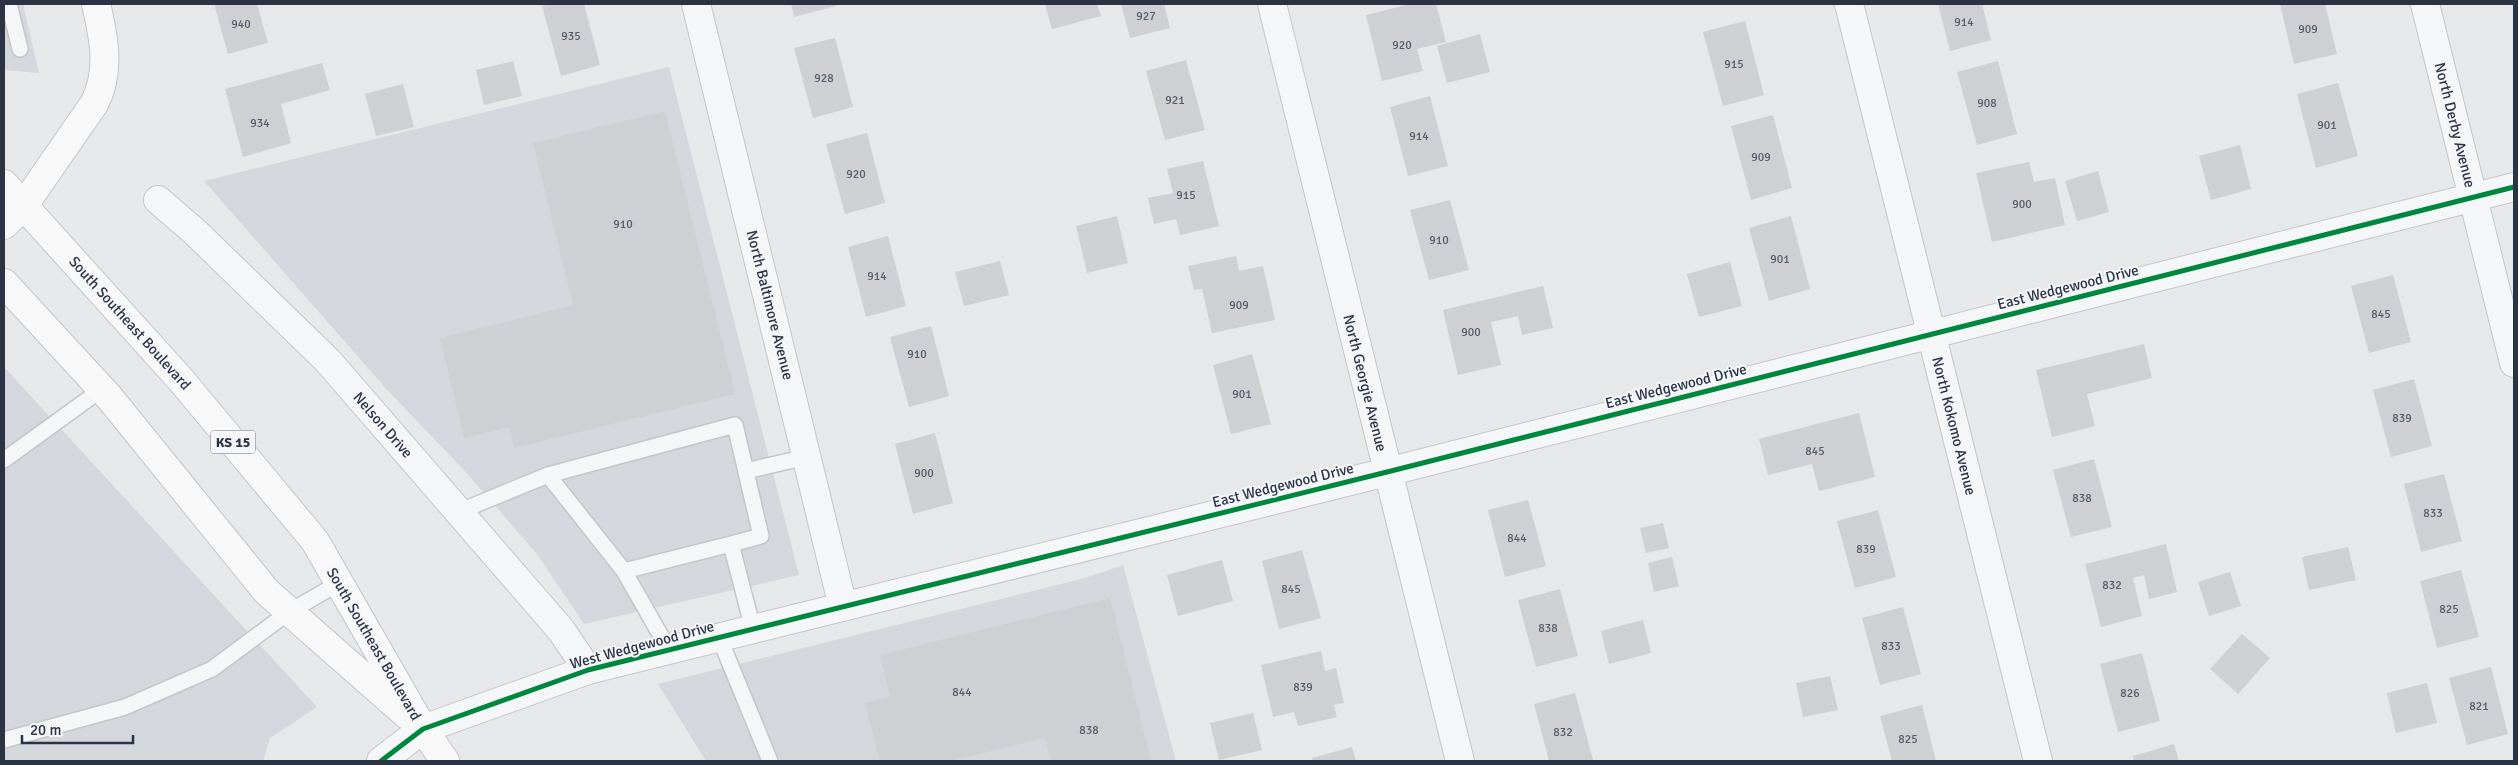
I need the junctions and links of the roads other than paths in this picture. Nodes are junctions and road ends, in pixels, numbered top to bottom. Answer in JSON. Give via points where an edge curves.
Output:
{"nodes":[{"id":1,"x":9,"y":4,"type":"edge"},
{"id":2,"x":96,"y":4,"type":"edge"},
{"id":3,"x":696,"y":4,"type":"edge"},
{"id":4,"x":1272,"y":4,"type":"edge"},
{"id":5,"x":1849,"y":4,"type":"edge"},
{"id":6,"x":2425,"y":4,"type":"edge"},
{"id":7,"x":20,"y":49,"type":"dead end"},
{"id":8,"x":4,"y":184,"type":"edge"},
{"id":9,"x":2514,"y":187,"type":"edge"},
{"id":10,"x":2473,"y":197,"type":"junction"},
{"id":11,"x":158,"y":200,"type":"dead end"},
{"id":12,"x":24,"y":205,"type":"junction"},
{"id":13,"x":4,"y":225,"type":"edge"},
{"id":14,"x":4,"y":283,"type":"edge"},
{"id":15,"x":1930,"y":334,"type":"junction"},
{"id":16,"x":2514,"y":363,"type":"edge"},
{"id":17,"x":102,"y":389,"type":"junction"},
{"id":18,"x":806,"y":457,"type":"junction"},
{"id":19,"x":4,"y":460,"type":"edge"},
{"id":20,"x":746,"y":471,"type":"junction"},
{"id":21,"x":1387,"y":472,"type":"junction"},
{"id":22,"x":548,"y":475,"type":"junction"},
{"id":23,"x":458,"y":512,"type":"junction"},
{"id":24,"x":731,"y":544,"type":"junction"},
{"id":25,"x":624,"y":571,"type":"junction"},
{"id":26,"x":339,"y":583,"type":"junction"},
{"id":27,"x":843,"y":607,"type":"junction"},
{"id":28,"x":289,"y":612,"type":"junction"},
{"id":29,"x":753,"y":629,"type":"junction"},
{"id":30,"x":719,"y":637,"type":"junction"},
{"id":31,"x":669,"y":650,"type":"junction"},
{"id":32,"x":588,"y":670,"type":"junction"},
{"id":33,"x":423,"y":729,"type":"junction"},
{"id":34,"x":4,"y":740,"type":"edge"},
{"id":35,"x":381,"y":761,"type":"edge"},
{"id":36,"x":445,"y":761,"type":"edge"},
{"id":37,"x":770,"y":761,"type":"edge"},
{"id":38,"x":1460,"y":761,"type":"edge"},
{"id":39,"x":2038,"y":761,"type":"edge"}],
"edges":[{"from":1,"to":7,"type":"lane"},
{"from":2,"to":12,"type":"main road","via":[[104,37],[103,88]]},
{"from":3,"to":18,"type":"street","name":"North Baltimore Avenue"},
{"from":4,"to":21,"type":"street","name":"North Georgie Avenue"},
{"from":5,"to":15,"type":"street","name":"North Kokomo Avenue"},
{"from":6,"to":10,"type":"street","name":"North Derby Avenue"},
{"from":8,"to":12,"type":"main road","name":"South Southeast Boulevard","number":"KS 15"},
{"from":9,"to":10,"type":"street","name":"East Wedgewood Drive"},
{"from":10,"to":15,"type":"street","name":"East Wedgewood Drive"},
{"from":10,"to":16,"type":"street","name":"North Derby Avenue"},
{"from":11,"to":23,"type":"street","name":"Nelson Drive","via":[[328,361]]},
{"from":12,"to":13,"type":"main road"},
{"from":12,"to":26,"type":"main road","name":"South Southeast Boulevard","number":"KS 15","via":[[188,388],[315,541]]},
{"from":14,"to":17,"type":"main road","name":"South Southeast Boulevard","number":"KS 15"},
{"from":15,"to":21,"type":"street","name":"East Wedgewood Drive"},
{"from":15,"to":39,"type":"street","name":"North Kokomo Avenue"},
{"from":17,"to":19,"type":"lane"},
{"from":17,"to":28,"type":"main road","name":"South Southeast Boulevard","number":"KS 15","via":[[267,592]]},
{"from":18,"to":20,"type":"lane"},
{"from":18,"to":27,"type":"street","name":"North Baltimore Avenue"},
{"from":20,"to":22,"type":"lane","via":[[735,425]]},
{"from":20,"to":24,"type":"lane","via":[[761,536]]},
{"from":21,"to":27,"type":"street","name":"East Wedgewood Drive"},
{"from":21,"to":38,"type":"street","name":"North Georgie Avenue"},
{"from":22,"to":23,"type":"lane"},
{"from":22,"to":25,"type":"lane"},
{"from":23,"to":32,"type":"street","name":"Nelson Drive","via":[[561,630]]},
{"from":24,"to":25,"type":"lane"},
{"from":24,"to":29,"type":"lane"},
{"from":25,"to":31,"type":"lane"},
{"from":26,"to":28,"type":"lane"},
{"from":26,"to":33,"type":"main road","name":"South Southeast Boulevard","number":"KS 15"},
{"from":27,"to":29,"type":"street","name":"West Wedgewood Drive"},
{"from":28,"to":33,"type":"main road","name":"South Southeast Boulevard","number":"KS 15"},
{"from":28,"to":34,"type":"lane","via":[[212,669],[125,707]]},
{"from":29,"to":30,"type":"street","name":"West Wedgewood Drive"},
{"from":30,"to":31,"type":"street","name":"West Wedgewood Drive"},
{"from":30,"to":37,"type":"lane"},
{"from":31,"to":32,"type":"street","name":"West Wedgewood Drive"},
{"from":32,"to":33,"type":"street","name":"West Wedgewood Drive"},
{"from":33,"to":35,"type":"street","name":"West Wedgewood Drive"},
{"from":33,"to":36,"type":"main road","number":"KS 15"}]}
